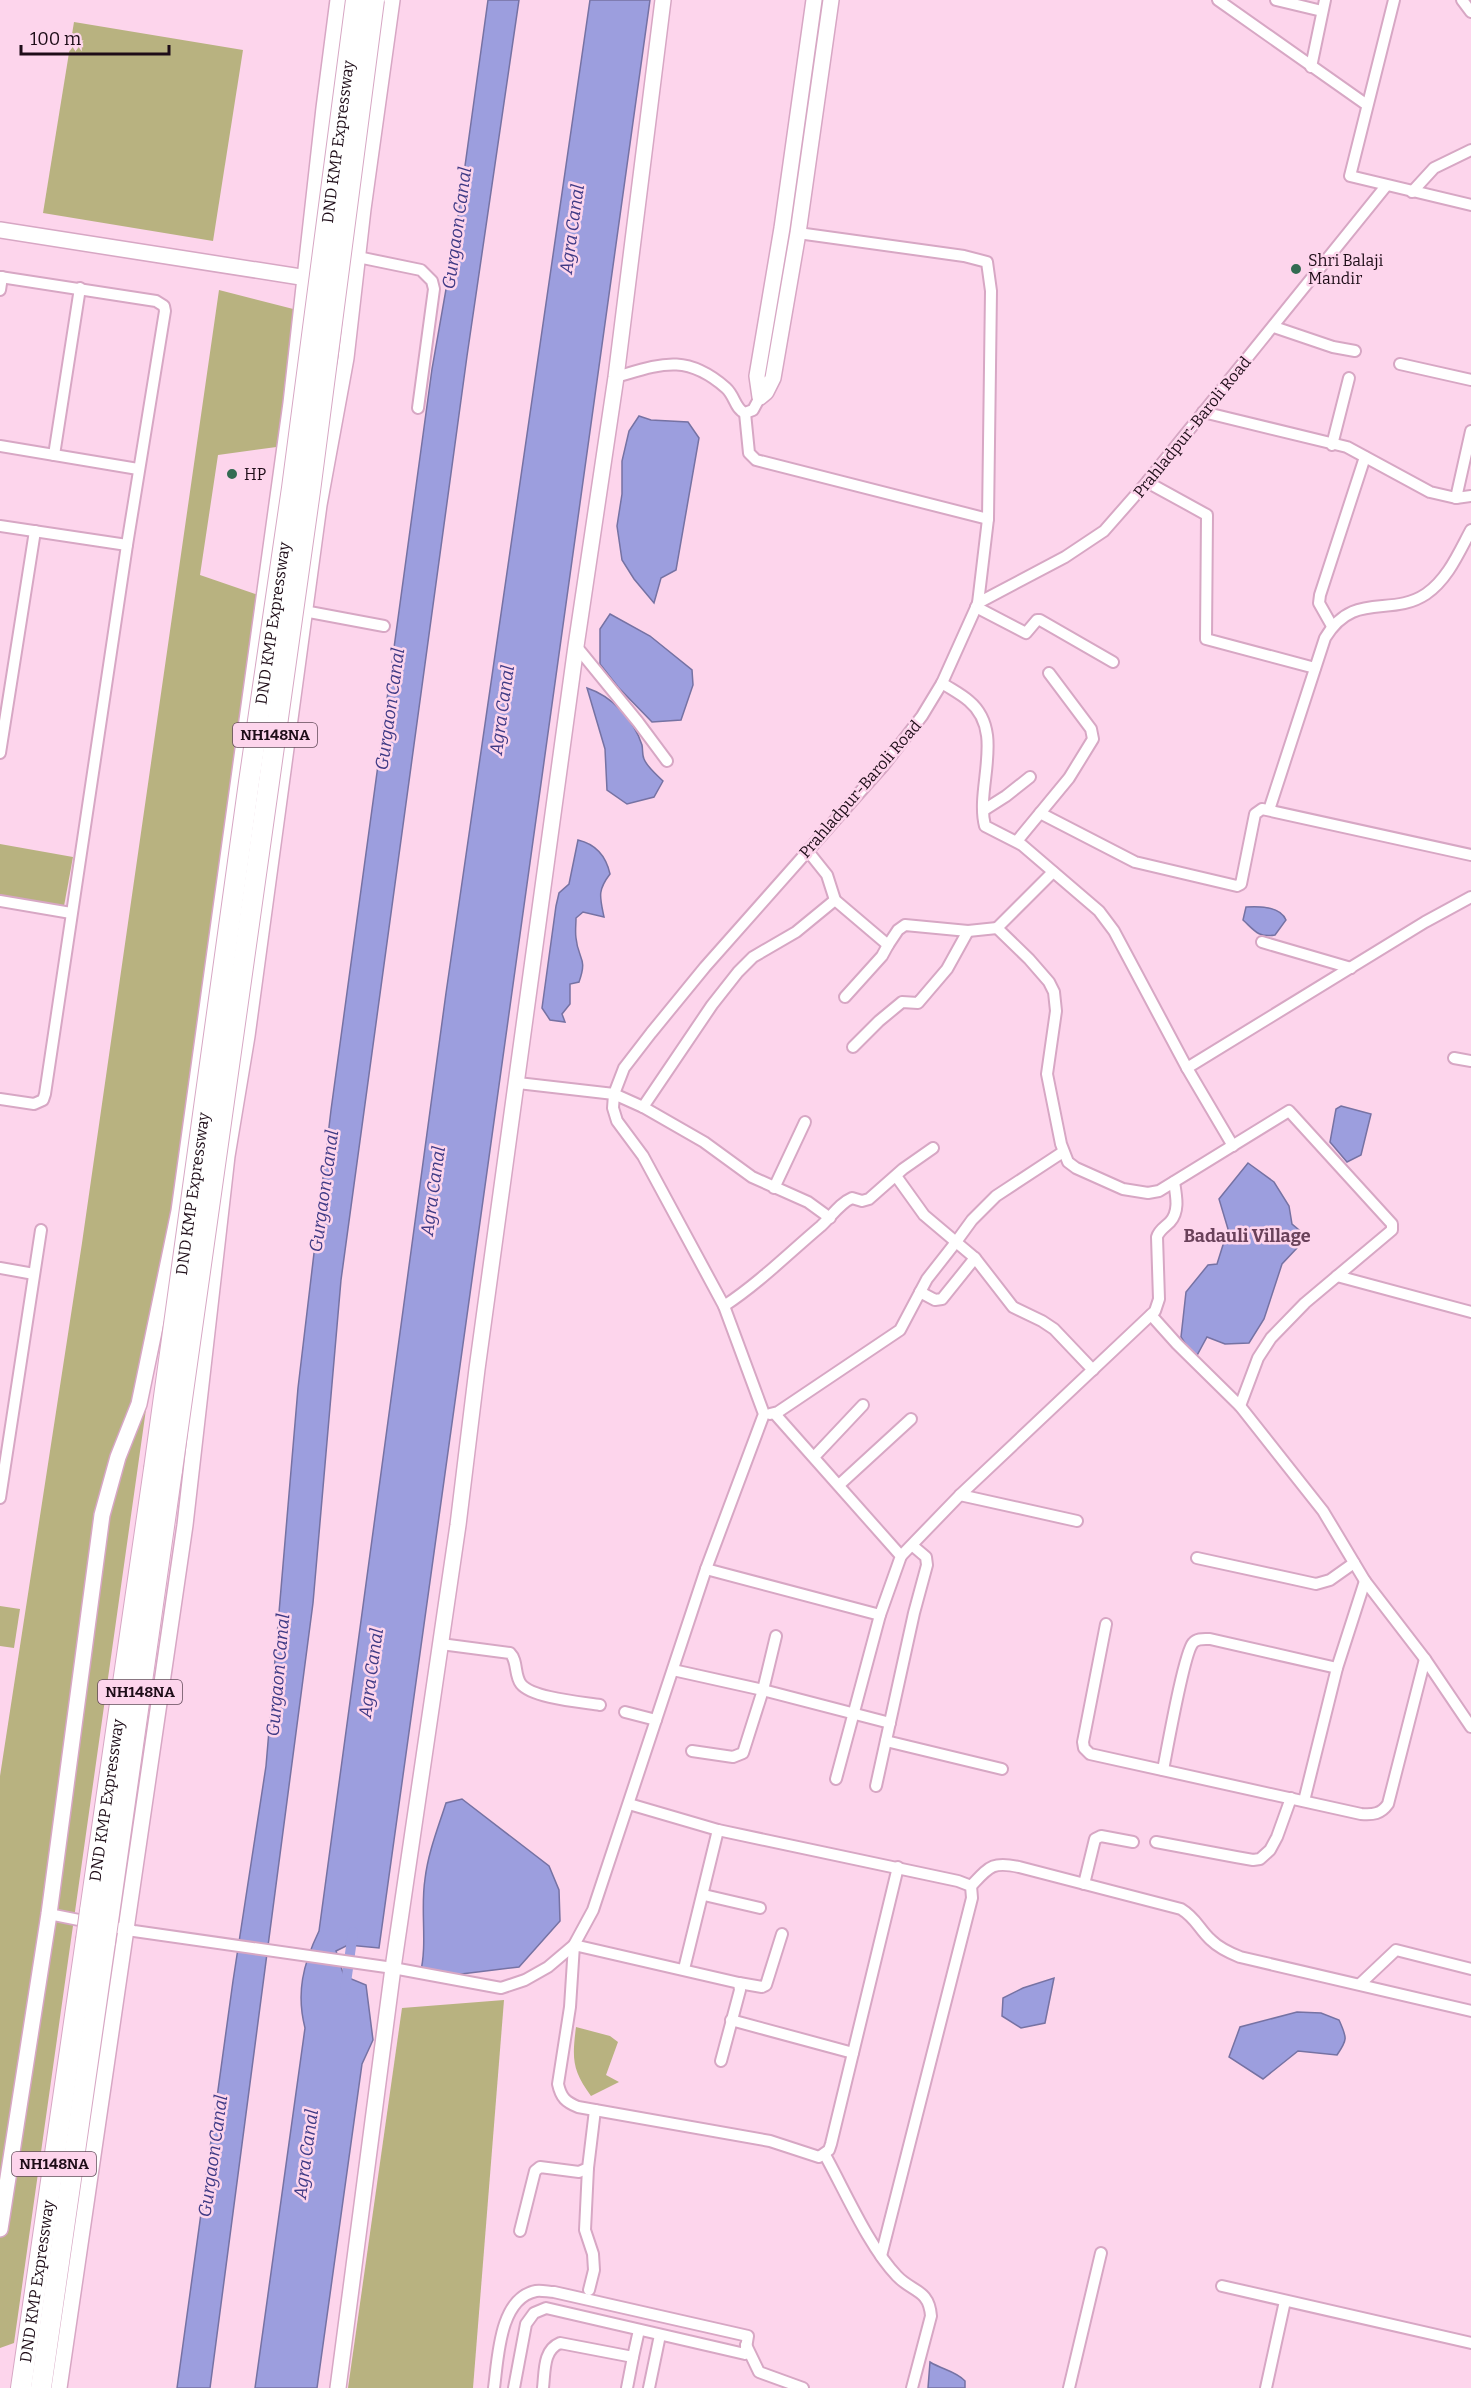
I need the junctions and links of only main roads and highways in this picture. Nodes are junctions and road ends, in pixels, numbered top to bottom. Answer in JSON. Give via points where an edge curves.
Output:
{"nodes":[{"id":1,"x":356,"y":0,"type":"edge"},
{"id":2,"x":374,"y":0,"type":"edge"},
{"id":3,"x":163,"y":1469,"type":"junction"},
{"id":4,"x":100,"y":1912,"type":"junction"},
{"id":5,"x":21,"y":2388,"type":"edge"},
{"id":6,"x":41,"y":2388,"type":"edge"}],
"edges":[{"from":1,"to":3,"type":"highway","name":"DND KMP Expressway","number":"NH148NA","bridge":true,"via":[[294,476],[242,829]]},
{"from":2,"to":3,"type":"highway","name":"DND KMP Expressway","number":"NH148NA","bridge":true,"via":[[310,491]]},
{"from":3,"to":4,"type":"highway","name":"DND KMP Expressway","number":"NH148NA"},
{"from":4,"to":5,"type":"highway","name":"DND KMP Expressway","number":"NH148NA","bridge":true,"via":[[86,1941]]},
{"from":4,"to":6,"type":"highway","name":"DND KMP Expressway","number":"NH148NA","bridge":true,"via":[[105,1942]]}]}
